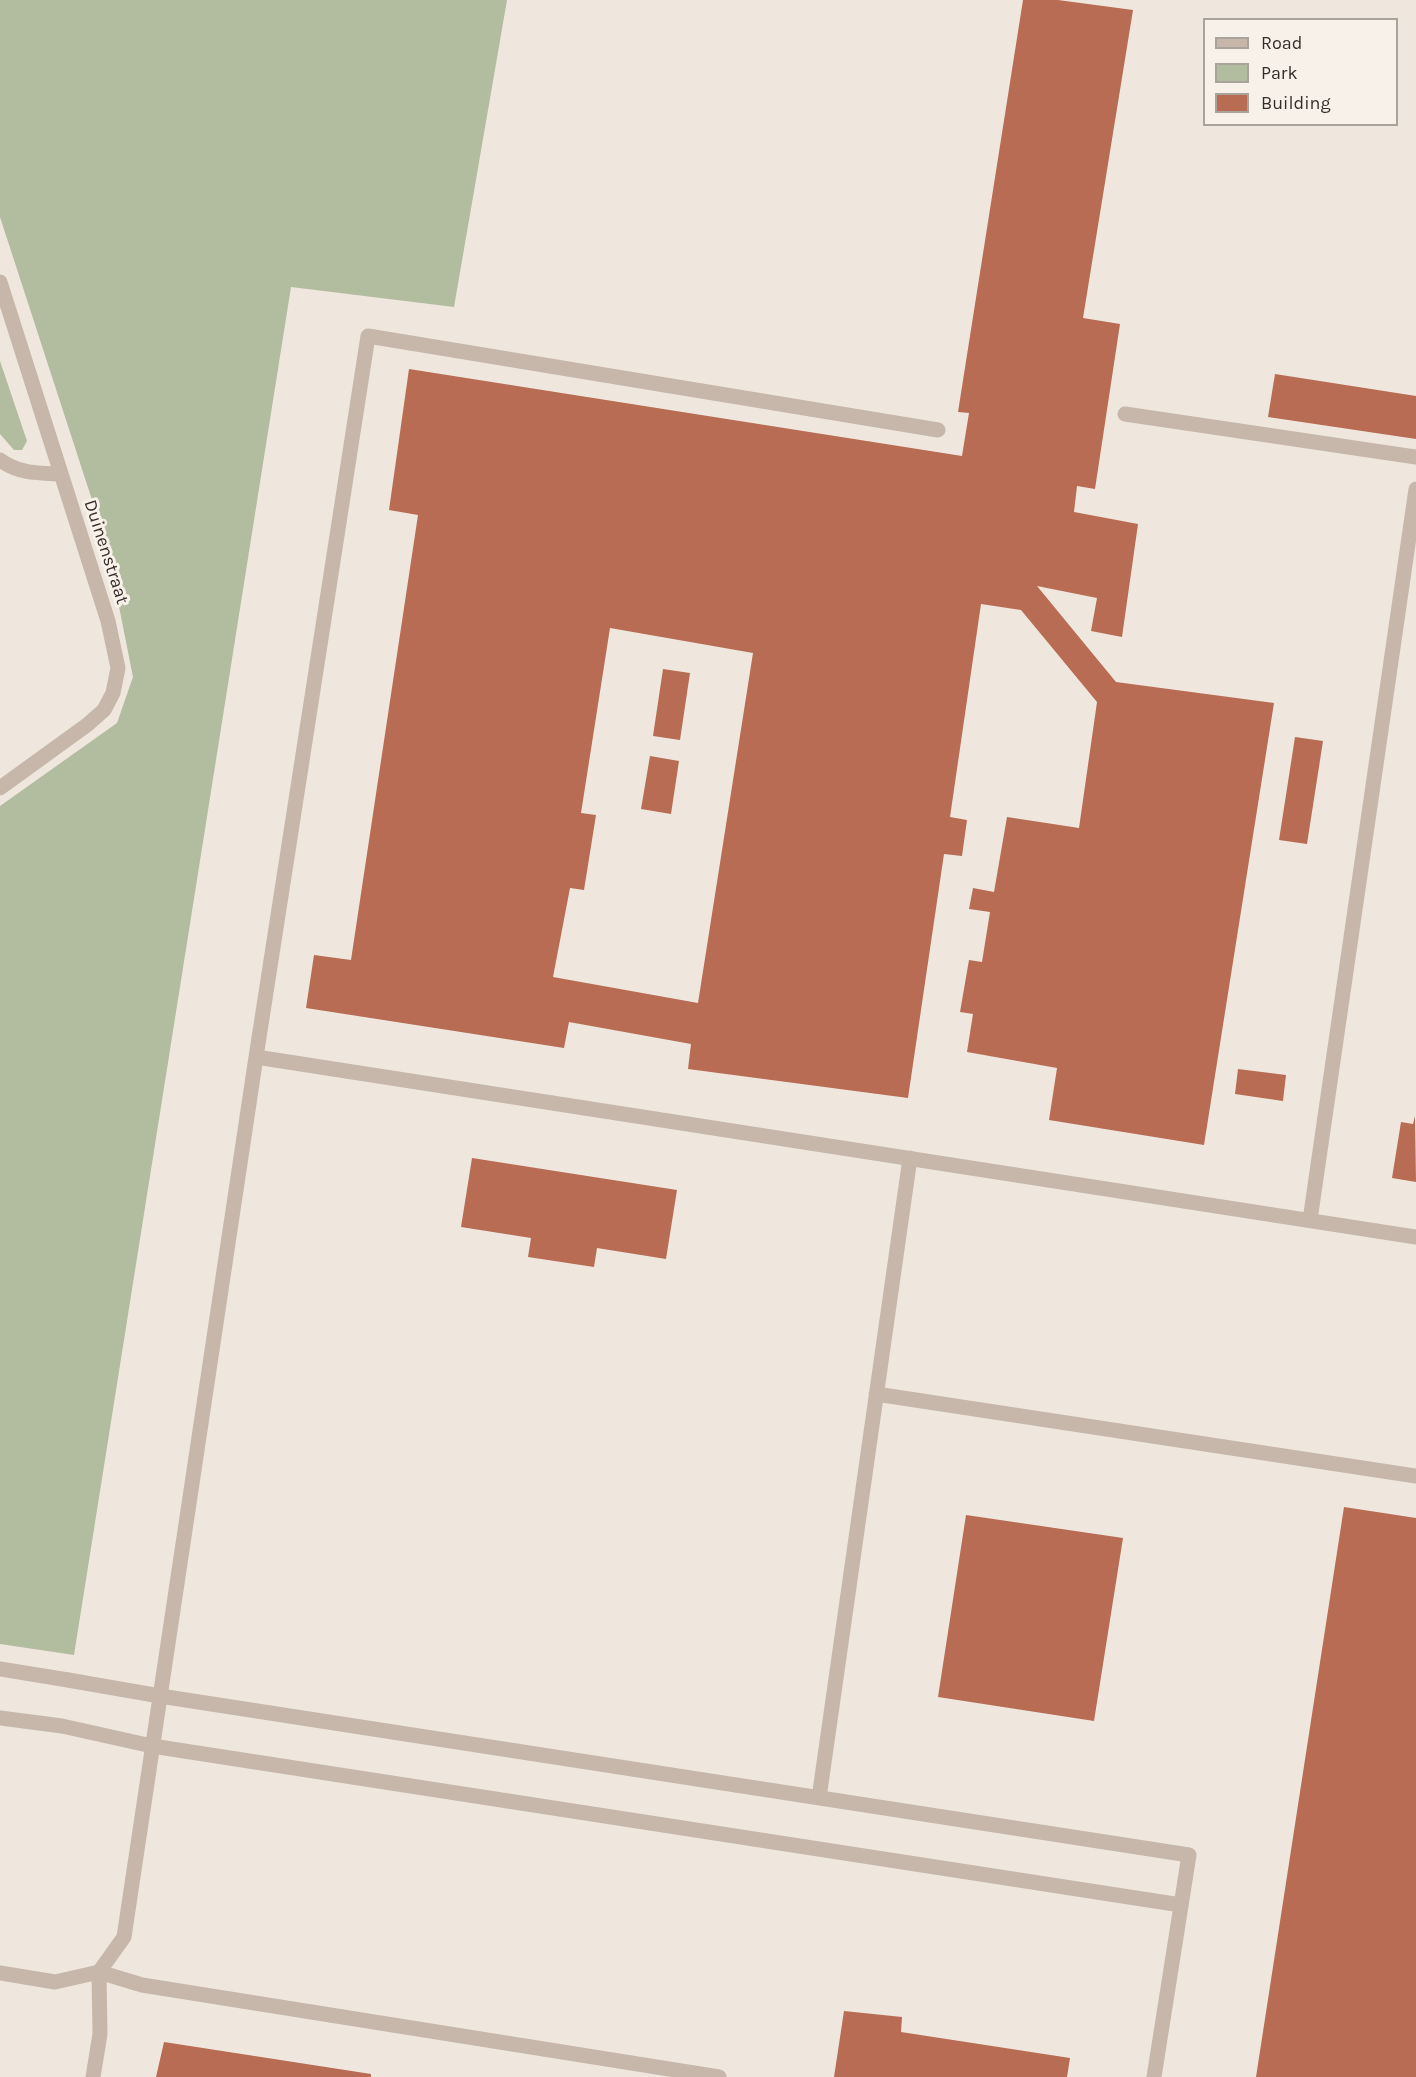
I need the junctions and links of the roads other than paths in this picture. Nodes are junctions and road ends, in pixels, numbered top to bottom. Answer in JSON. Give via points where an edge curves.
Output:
{"nodes":[{"id":1,"x":0,"y":282,"type":"edge"},
{"id":2,"x":1125,"y":414,"type":"dead end"},
{"id":3,"x":938,"y":430,"type":"dead end"},
{"id":4,"x":1416,"y":457,"type":"edge"},
{"id":5,"x":0,"y":460,"type":"edge"},
{"id":6,"x":61,"y":474,"type":"junction"},
{"id":7,"x":1416,"y":489,"type":"edge"},
{"id":8,"x":0,"y":788,"type":"edge"},
{"id":9,"x":256,"y":1057,"type":"junction"},
{"id":10,"x":910,"y":1158,"type":"junction"},
{"id":11,"x":1310,"y":1220,"type":"junction"},
{"id":12,"x":1416,"y":1237,"type":"edge"},
{"id":13,"x":876,"y":1394,"type":"junction"},
{"id":14,"x":1416,"y":1476,"type":"edge"},
{"id":15,"x":0,"y":1669,"type":"edge"},
{"id":16,"x":160,"y":1696,"type":"junction"},
{"id":17,"x":0,"y":1718,"type":"edge"},
{"id":18,"x":152,"y":1746,"type":"junction"},
{"id":19,"x":819,"y":1798,"type":"junction"},
{"id":20,"x":1180,"y":1905,"type":"junction"},
{"id":21,"x":99,"y":1972,"type":"junction"},
{"id":22,"x":0,"y":1973,"type":"edge"},
{"id":23,"x":93,"y":2077,"type":"edge"},
{"id":24,"x":719,"y":2077,"type":"edge"},
{"id":25,"x":1154,"y":2077,"type":"edge"}],
"edges":[{"from":1,"to":6,"type":"street","name":"Duinenstraat"},
{"from":2,"to":4,"type":"street"},
{"from":3,"to":9,"type":"street","via":[[368,336]]},
{"from":5,"to":6,"type":"street","via":[[11,468]]},
{"from":6,"to":8,"type":"street","name":"Duinenstraat","via":[[108,621],[118,668],[113,693],[104,710]]},
{"from":7,"to":11,"type":"street"},
{"from":9,"to":10,"type":"street"},
{"from":9,"to":16,"type":"street"},
{"from":10,"to":11,"type":"street"},
{"from":10,"to":13,"type":"street"},
{"from":11,"to":12,"type":"street"},
{"from":13,"to":14,"type":"street"},
{"from":13,"to":19,"type":"street"},
{"from":15,"to":16,"type":"street"},
{"from":16,"to":18,"type":"street"},
{"from":16,"to":19,"type":"street"},
{"from":17,"to":18,"type":"street","via":[[62,1726]]},
{"from":18,"to":20,"type":"street"},
{"from":18,"to":21,"type":"street","via":[[124,1937]]},
{"from":19,"to":20,"type":"street","via":[[1189,1855]]},
{"from":20,"to":25,"type":"street"},
{"from":21,"to":22,"type":"street","via":[[55,1982]]},
{"from":21,"to":23,"type":"street","via":[[100,2034]]},
{"from":21,"to":24,"type":"street","via":[[153,1987]]}]}
